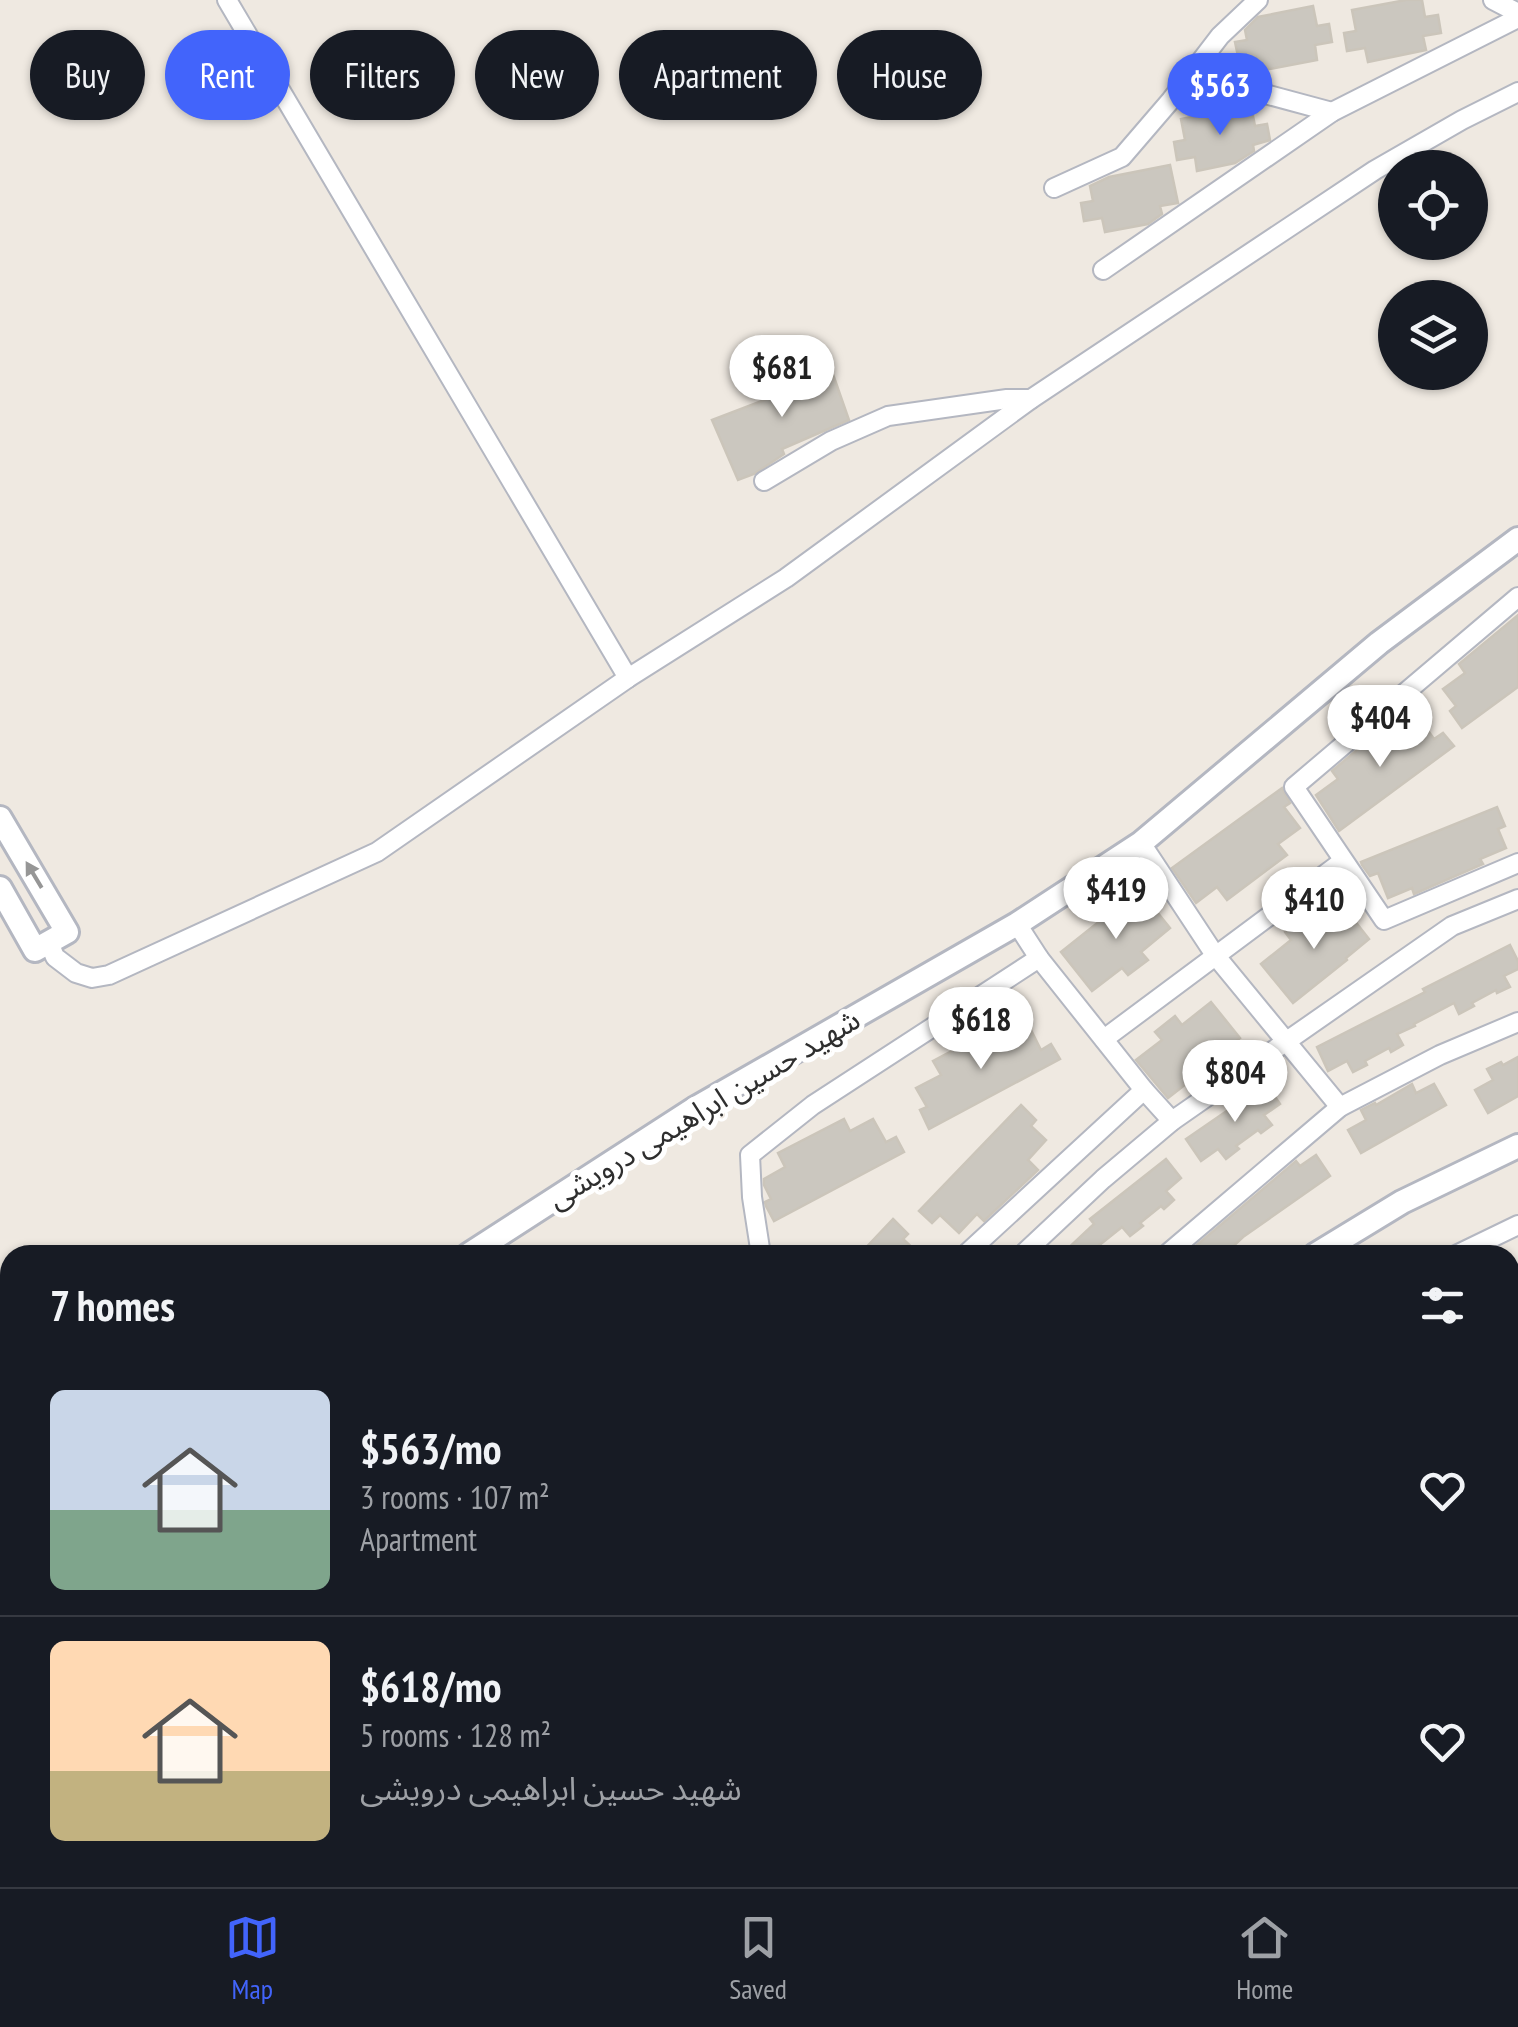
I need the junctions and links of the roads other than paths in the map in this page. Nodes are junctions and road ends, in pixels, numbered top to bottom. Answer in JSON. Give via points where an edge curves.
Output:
{"nodes":[{"id":1,"x":227,"y":0,"type":"edge"},
{"id":2,"x":1258,"y":0,"type":"edge"},
{"id":3,"x":1494,"y":0,"type":"edge"},
{"id":4,"x":1518,"y":15,"type":"edge"},
{"id":5,"x":1191,"y":74,"type":"junction"},
{"id":6,"x":1518,"y":92,"type":"edge"},
{"id":7,"x":1332,"y":112,"type":"junction"},
{"id":8,"x":1054,"y":188,"type":"dead end"},
{"id":9,"x":1103,"y":270,"type":"dead end"},
{"id":10,"x":1031,"y":400,"type":"junction"},
{"id":11,"x":764,"y":482,"type":"dead end"},
{"id":12,"x":1518,"y":538,"type":"edge"},
{"id":13,"x":1518,"y":597,"type":"edge"},
{"id":14,"x":628,"y":678,"type":"junction"},
{"id":15,"x":0,"y":818,"type":"edge"},
{"id":16,"x":1142,"y":843,"type":"junction"},
{"id":17,"x":1343,"y":860,"type":"junction"},
{"id":18,"x":1518,"y":862,"type":"edge"},
{"id":19,"x":0,"y":888,"type":"edge"},
{"id":20,"x":1518,"y":900,"type":"edge"},
{"id":21,"x":1016,"y":924,"type":"junction"},
{"id":22,"x":49,"y":942,"type":"junction"},
{"id":23,"x":1215,"y":955,"type":"junction"},
{"id":24,"x":1039,"y":958,"type":"junction"},
{"id":25,"x":1518,"y":1022,"type":"edge"},
{"id":26,"x":1104,"y":1038,"type":"junction"},
{"id":27,"x":1284,"y":1042,"type":"junction"},
{"id":28,"x":1144,"y":1090,"type":"junction"},
{"id":29,"x":1340,"y":1107,"type":"junction"},
{"id":30,"x":1172,"y":1121,"type":"junction"},
{"id":31,"x":1518,"y":1146,"type":"edge"},
{"id":32,"x":1518,"y":1225,"type":"edge"},
{"id":33,"x":483,"y":1245,"type":"edge"},
{"id":34,"x":759,"y":1245,"type":"edge"},
{"id":35,"x":975,"y":1245,"type":"edge"},
{"id":36,"x":1033,"y":1245,"type":"edge"},
{"id":37,"x":1178,"y":1245,"type":"edge"},
{"id":38,"x":1331,"y":1245,"type":"edge"},
{"id":39,"x":1477,"y":1245,"type":"edge"}],
"edges":[{"from":1,"to":14,"type":"street"},
{"from":2,"to":5,"type":"street"},
{"from":3,"to":4,"type":"street"},
{"from":4,"to":7,"type":"street"},
{"from":5,"to":7,"type":"street"},
{"from":5,"to":8,"type":"street","via":[[1122,157]]},
{"from":6,"to":10,"type":"street","via":[[1375,170]]},
{"from":7,"to":9,"type":"street"},
{"from":10,"to":11,"type":"street","via":[[888,416],[831,440]]},
{"from":10,"to":14,"type":"street","via":[[786,578]]},
{"from":12,"to":16,"type":"street","name":"شهید حسین ابراهیمی درویشی","via":[[1378,643]]},
{"from":13,"to":17,"type":"street","via":[[1294,787]]},
{"from":14,"to":22,"type":"street","via":[[377,852],[158,954],[92,978],[56,957]]},
{"from":22,"to":15,"type":"street","one_way":true,"via":[[66,932]]},
{"from":16,"to":21,"type":"street","name":"شهید حسین ابراهیمی درویشی"},
{"from":16,"to":23,"type":"street"},
{"from":17,"to":18,"type":"street","via":[[1384,920]]},
{"from":17,"to":23,"type":"street"},
{"from":19,"to":22,"type":"street","via":[[35,950]]},
{"from":20,"to":27,"type":"street","via":[[1452,926]]},
{"from":21,"to":24,"type":"street"},
{"from":21,"to":33,"type":"street","name":"شهید حسین ابراهیمی درویشی","via":[[694,1109]]},
{"from":23,"to":26,"type":"street"},
{"from":23,"to":27,"type":"street"},
{"from":24,"to":26,"type":"street"},
{"from":24,"to":34,"type":"street","via":[[814,1105],[750,1155]]},
{"from":25,"to":29,"type":"street"},
{"from":26,"to":28,"type":"street"},
{"from":27,"to":29,"type":"street"},
{"from":27,"to":30,"type":"street"},
{"from":28,"to":30,"type":"street"},
{"from":28,"to":35,"type":"street"},
{"from":29,"to":37,"type":"street"},
{"from":30,"to":36,"type":"street"},
{"from":31,"to":38,"type":"street"},
{"from":32,"to":39,"type":"street"}]}
